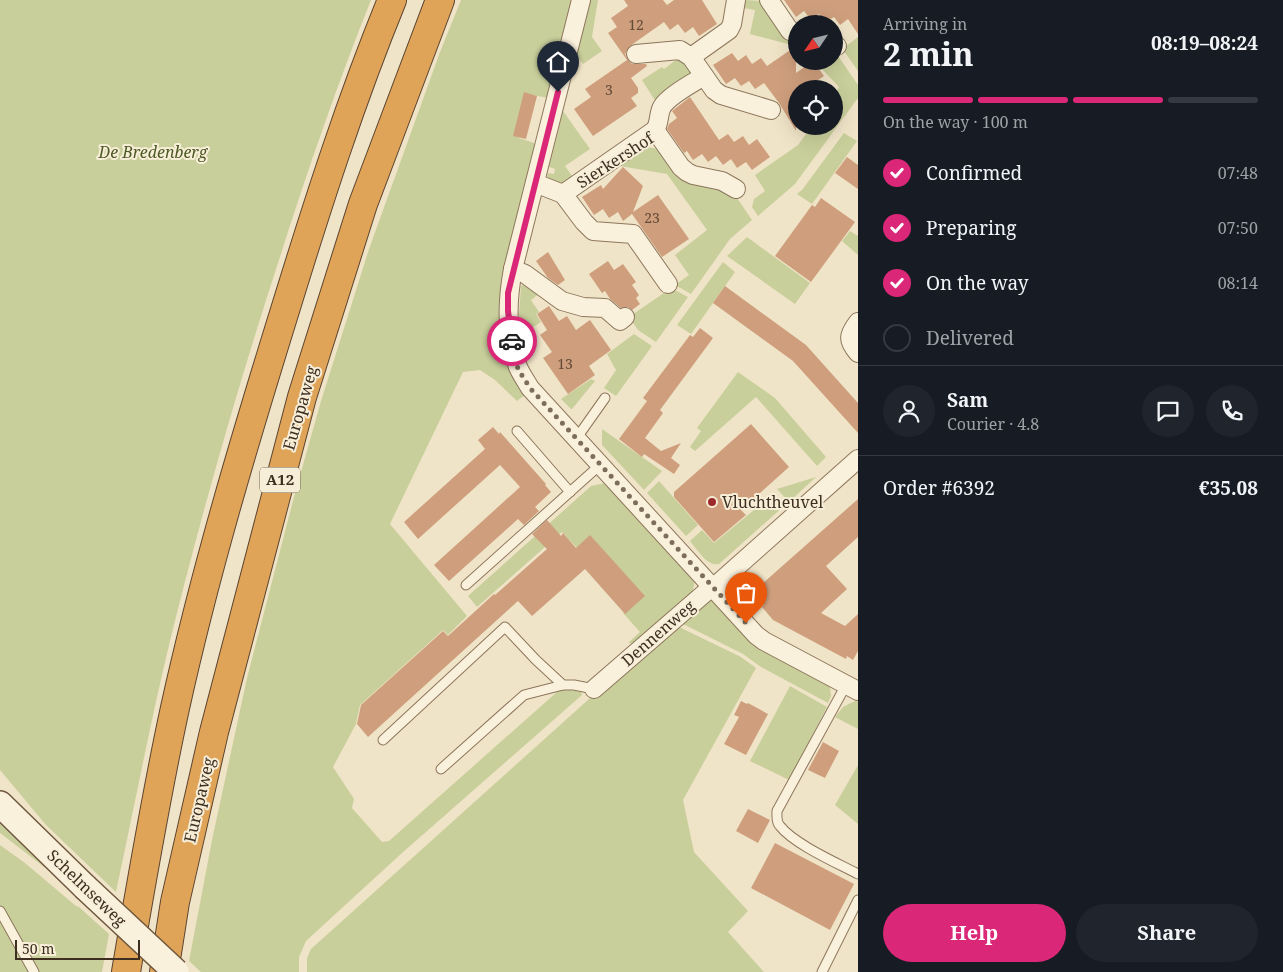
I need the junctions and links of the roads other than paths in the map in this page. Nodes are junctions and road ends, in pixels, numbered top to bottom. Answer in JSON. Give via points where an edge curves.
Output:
{"nodes":[{"id":1,"x":392,"y":0,"type":"edge"},
{"id":2,"x":440,"y":0,"type":"edge"},
{"id":3,"x":581,"y":0,"type":"edge"},
{"id":4,"x":736,"y":0,"type":"edge"},
{"id":5,"x":769,"y":0,"type":"edge"},
{"id":6,"x":788,"y":28,"type":"edge"},
{"id":7,"x":636,"y":54,"type":"dead end"},
{"id":8,"x":691,"y":57,"type":"junction"},
{"id":9,"x":704,"y":76,"type":"junction"},
{"id":10,"x":771,"y":110,"type":"dead end"},
{"id":11,"x":655,"y":130,"type":"junction"},
{"id":12,"x":535,"y":183,"type":"junction"},
{"id":13,"x":736,"y":189,"type":"dead end"},
{"id":14,"x":563,"y":194,"type":"junction"},
{"id":15,"x":513,"y":269,"type":"junction"},
{"id":16,"x":668,"y":284,"type":"dead end"},
{"id":17,"x":625,"y":317,"type":"dead end"},
{"id":18,"x":858,"y":322,"type":"edge"},
{"id":19,"x":858,"y":353,"type":"edge"},
{"id":20,"x":605,"y":398,"type":"dead end"},
{"id":21,"x":517,"y":432,"type":"dead end"},
{"id":22,"x":576,"y":438,"type":"junction"},
{"id":23,"x":858,"y":459,"type":"edge"},
{"id":24,"x":600,"y":464,"type":"junction"},
{"id":25,"x":570,"y":492,"type":"junction"},
{"id":26,"x":466,"y":585,"type":"dead end"},
{"id":27,"x":713,"y":588,"type":"junction"},
{"id":28,"x":563,"y":685,"type":"junction"},
{"id":29,"x":852,"y":688,"type":"edge"},
{"id":30,"x":594,"y":689,"type":"joint"},
{"id":31,"x":383,"y":740,"type":"dead end"},
{"id":32,"x":441,"y":769,"type":"dead end"},
{"id":33,"x":0,"y":804,"type":"edge"},
{"id":34,"x":858,"y":874,"type":"edge"},
{"id":35,"x":858,"y":900,"type":"edge"},
{"id":36,"x":0,"y":911,"type":"edge"},
{"id":37,"x":34,"y":972,"type":"edge"},
{"id":38,"x":126,"y":972,"type":"edge"},
{"id":39,"x":164,"y":972,"type":"edge"},
{"id":40,"x":176,"y":972,"type":"edge"},
{"id":41,"x":822,"y":972,"type":"edge"}],
"edges":[{"from":1,"to":38,"type":"highway","number":"A12","via":[[330,166],[220,530],[175,708]]},
{"from":2,"to":39,"type":"highway","name":"Europaweg","number":"A12","via":[[363,204],[302,397],[214,732],[175,902]]},
{"from":3,"to":12,"type":"street"},
{"from":4,"to":8,"type":"street","via":[[729,30]]},
{"from":5,"to":6,"type":"street"},
{"from":7,"to":8,"type":"street","via":[[680,50]]},
{"from":8,"to":9,"type":"street"},
{"from":9,"to":10,"type":"street","via":[[721,95]]},
{"from":9,"to":11,"type":"street","via":[[665,103]]},
{"from":11,"to":13,"type":"street","name":"Sierkershof","via":[[687,172],[722,181]]},
{"from":11,"to":14,"type":"street","name":"Sierkershof"},
{"from":12,"to":14,"type":"street","name":"Sierkershof"},
{"from":12,"to":15,"type":"street"},
{"from":14,"to":16,"type":"street","name":"Sierkershof","via":[[594,231],[633,234]]},
{"from":15,"to":17,"type":"street","via":[[562,301],[583,307],[605,308],[620,321]]},
{"from":15,"to":22,"type":"street","via":[[508,311],[518,369],[530,388]]},
{"from":18,"to":19,"type":"street","via":[[850,333],[850,344]]},
{"from":20,"to":22,"type":"lane"},
{"from":21,"to":25,"type":"lane"},
{"from":22,"to":24,"type":"street"},
{"from":23,"to":27,"type":"street","name":"Dennenweg"},
{"from":24,"to":25,"type":"lane"},
{"from":24,"to":27,"type":"street"},
{"from":25,"to":26,"type":"lane"},
{"from":27,"to":29,"type":"street","via":[[764,641]]},
{"from":27,"to":30,"type":"street","name":"Dennenweg"},
{"from":28,"to":30,"type":"lane"},
{"from":28,"to":31,"type":"lane","via":[[505,627]]},
{"from":28,"to":32,"type":"lane","via":[[524,695]]},
{"from":29,"to":34,"type":"lane","via":[[777,811],[777,819],[779,826],[802,844]]},
{"from":33,"to":40,"type":"main road","name":"Schelmseweg","bridge":true},
{"from":35,"to":41,"type":"lane"},
{"from":36,"to":37,"type":"lane"}]}
